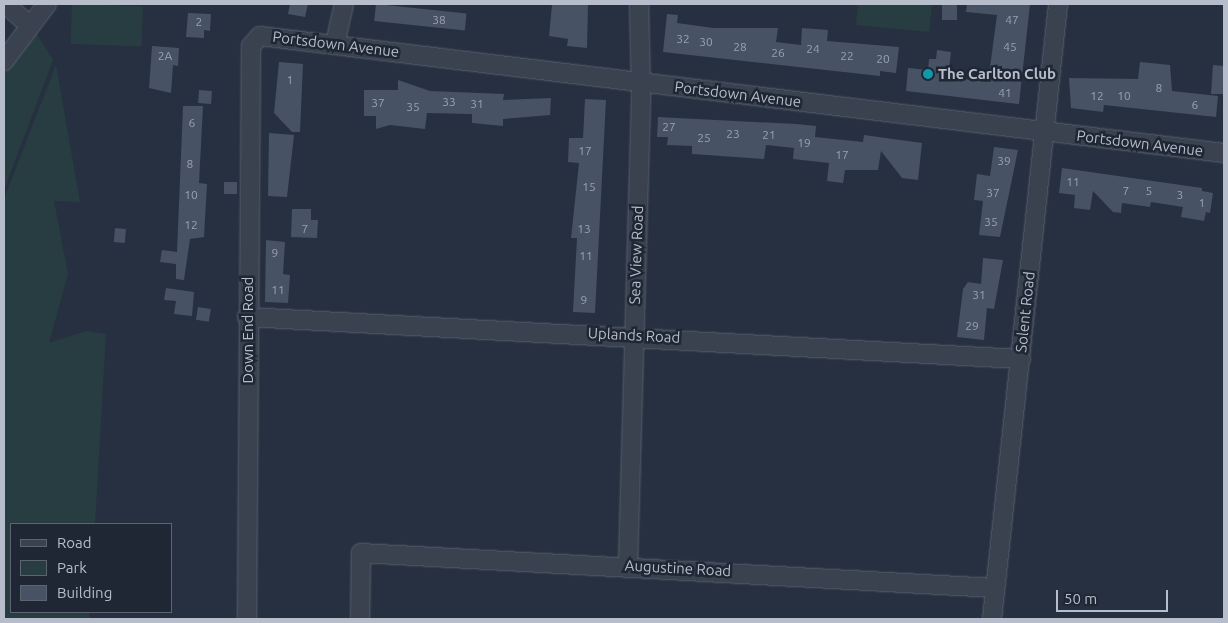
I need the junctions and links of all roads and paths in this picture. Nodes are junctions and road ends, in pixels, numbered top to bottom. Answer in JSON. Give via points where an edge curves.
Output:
{"nodes":[{"id":1,"x":5,"y":4,"type":"edge"},
{"id":2,"x":47,"y":4,"type":"edge"},
{"id":3,"x":344,"y":4,"type":"edge"},
{"id":4,"x":639,"y":4,"type":"edge"},
{"id":5,"x":1058,"y":4,"type":"edge"},
{"id":6,"x":30,"y":26,"type":"junction"},
{"id":7,"x":253,"y":40,"type":"joint"},
{"id":8,"x":335,"y":44,"type":"junction"},
{"id":9,"x":4,"y":61,"type":"edge"},
{"id":10,"x":641,"y":83,"type":"junction"},
{"id":11,"x":1044,"y":130,"type":"junction"},
{"id":12,"x":1224,"y":153,"type":"edge"},
{"id":13,"x":247,"y":317,"type":"junction"},
{"id":14,"x":634,"y":335,"type":"junction"},
{"id":15,"x":1021,"y":359,"type":"junction"},
{"id":16,"x":628,"y":565,"type":"junction"},
{"id":17,"x":996,"y":588,"type":"junction"},
{"id":18,"x":247,"y":619,"type":"edge"},
{"id":19,"x":360,"y":619,"type":"edge"},
{"id":20,"x":992,"y":619,"type":"edge"}],
"edges":[{"from":1,"to":6,"type":"street"},
{"from":2,"to":6,"type":"street"},
{"from":3,"to":8,"type":"street"},
{"from":4,"to":10,"type":"street","name":"Sea View Road"},
{"from":5,"to":11,"type":"street","name":"Solent Road"},
{"from":6,"to":9,"type":"street"},
{"from":7,"to":8,"type":"street","name":"Portsdown Avenue","via":[[266,35]]},
{"from":7,"to":13,"type":"street","name":"Down End Road"},
{"from":8,"to":10,"type":"street","name":"Portsdown Avenue"},
{"from":10,"to":11,"type":"street","name":"Portsdown Avenue"},
{"from":10,"to":14,"type":"street","name":"Sea View Road"},
{"from":11,"to":12,"type":"street","name":"Portsdown Avenue"},
{"from":11,"to":15,"type":"street","name":"Solent Road"},
{"from":13,"to":14,"type":"street","name":"Uplands Road"},
{"from":13,"to":18,"type":"street","name":"Down End Road"},
{"from":14,"to":15,"type":"street","name":"Uplands Road"},
{"from":14,"to":16,"type":"street","name":"Sea View Road"},
{"from":15,"to":17,"type":"street","name":"Solent Road"},
{"from":16,"to":17,"type":"street","name":"Augustine Road"},
{"from":16,"to":19,"type":"street","name":"Augustine Road","via":[[361,554]]},
{"from":17,"to":20,"type":"street","name":"Solent Road"}]}
